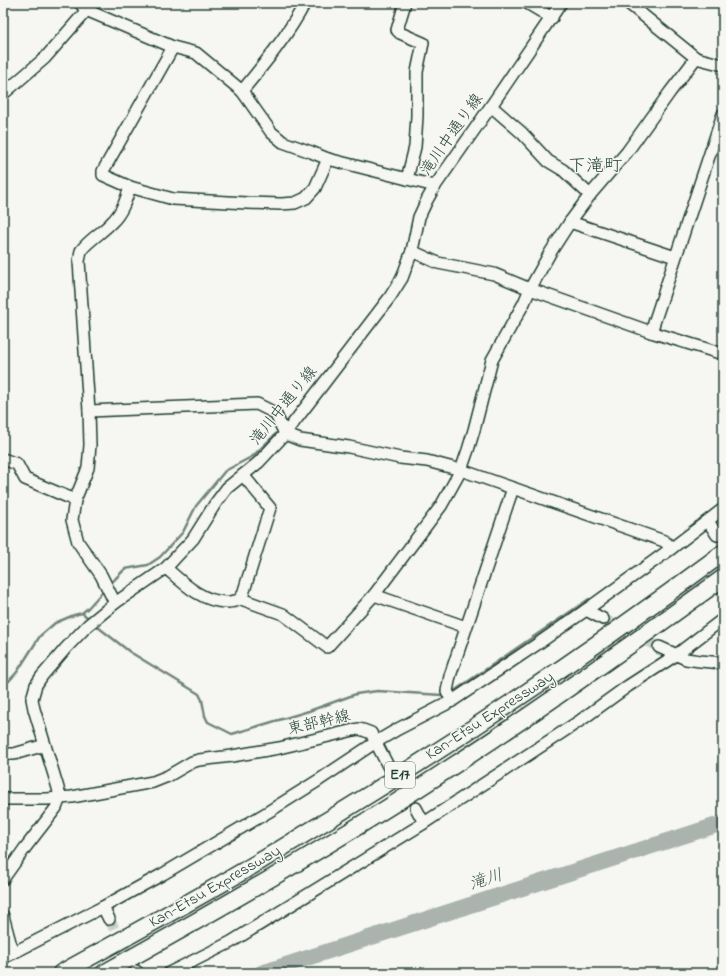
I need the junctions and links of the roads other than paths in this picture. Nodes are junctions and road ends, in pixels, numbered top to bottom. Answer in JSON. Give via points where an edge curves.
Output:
{"nodes":[{"id":1,"x":305,"y":3,"type":"edge"},
{"id":2,"x":404,"y":3,"type":"edge"},
{"id":3,"x":527,"y":3,"type":"edge"},
{"id":4,"x":561,"y":3,"type":"edge"},
{"id":5,"x":628,"y":3,"type":"edge"},
{"id":6,"x":86,"y":5,"type":"edge"},
{"id":7,"x":552,"y":18,"type":"junction"},
{"id":8,"x":173,"y":48,"type":"junction"},
{"id":9,"x":696,"y":58,"type":"junction"},
{"id":10,"x":723,"y":65,"type":"edge"},
{"id":11,"x":242,"y":91,"type":"junction"},
{"id":12,"x":3,"y":94,"type":"edge"},
{"id":13,"x":491,"y":106,"type":"junction"},
{"id":14,"x":723,"y":114,"type":"edge"},
{"id":15,"x":328,"y":159,"type":"junction"},
{"id":16,"x":407,"y":179,"type":"junction"},
{"id":17,"x":435,"y":186,"type":"junction"},
{"id":18,"x":130,"y":187,"type":"junction"},
{"id":19,"x":590,"y":195,"type":"junction"},
{"id":20,"x":570,"y":222,"type":"junction"},
{"id":21,"x":412,"y":251,"type":"junction"},
{"id":22,"x":675,"y":258,"type":"junction"},
{"id":23,"x":530,"y":289,"type":"junction"},
{"id":24,"x":651,"y":332,"type":"junction"},
{"id":25,"x":723,"y":354,"type":"edge"},
{"id":26,"x":89,"y":411,"type":"junction"},
{"id":27,"x":284,"y":434,"type":"junction"},
{"id":28,"x":3,"y":459,"type":"edge"},
{"id":29,"x":461,"y":470,"type":"junction"},
{"id":30,"x":242,"y":475,"type":"junction"},
{"id":31,"x":513,"y":488,"type":"junction"},
{"id":32,"x":75,"y":500,"type":"junction"},
{"id":33,"x":723,"y":509,"type":"edge"},
{"id":34,"x":708,"y":521,"type":"junction"},
{"id":35,"x":717,"y":535,"type":"tunnel mouth"},
{"id":36,"x":672,"y":548,"type":"junction"},
{"id":37,"x":723,"y":553,"type":"edge"},
{"id":38,"x":166,"y":568,"type":"junction"},
{"id":39,"x":723,"y":578,"type":"edge"},
{"id":40,"x":374,"y":595,"type":"junction"},
{"id":41,"x":241,"y":599,"type":"junction"},
{"id":42,"x":116,"y":603,"type":"junction"},
{"id":43,"x":586,"y":610,"type":"junction"},
{"id":44,"x":603,"y":619,"type":"tunnel mouth"},
{"id":45,"x":723,"y":619,"type":"edge"},
{"id":46,"x":466,"y":627,"type":"junction"},
{"id":47,"x":658,"y":647,"type":"tunnel mouth"},
{"id":48,"x":676,"y":655,"type":"junction"},
{"id":49,"x":723,"y":663,"type":"edge"},
{"id":50,"x":449,"y":696,"type":"junction"},
{"id":51,"x":376,"y":742,"type":"junction"},
{"id":52,"x":45,"y":745,"type":"junction"},
{"id":53,"x":3,"y":754,"type":"edge"},
{"id":54,"x":388,"y":766,"type":"tunnel mouth"},
{"id":55,"x":60,"y":798,"type":"junction"},
{"id":56,"x":3,"y":799,"type":"edge"},
{"id":57,"x":416,"y":808,"type":"tunnel mouth"},
{"id":58,"x":424,"y":823,"type":"junction"},
{"id":59,"x":3,"y":879,"type":"edge"},
{"id":60,"x":103,"y":907,"type":"junction"},
{"id":61,"x":3,"y":916,"type":"edge"},
{"id":62,"x":109,"y":919,"type":"tunnel mouth"},
{"id":63,"x":13,"y":953,"type":"junction"},
{"id":64,"x":3,"y":958,"type":"edge"},
{"id":65,"x":61,"y":973,"type":"edge"},
{"id":66,"x":104,"y":973,"type":"edge"},
{"id":67,"x":169,"y":973,"type":"edge"}],
"edges":[{"from":1,"to":11,"type":"street","via":[[276,50]]},
{"from":2,"to":16,"type":"street","via":[[397,30],[423,43],[417,72],[415,147]]},
{"from":3,"to":7,"type":"street"},
{"from":4,"to":7,"type":"street","name":"滝川中通り線"},
{"from":5,"to":9,"type":"street"},
{"from":6,"to":8,"type":"street"},
{"from":6,"to":12,"type":"street","via":[[44,58]]},
{"from":7,"to":13,"type":"street","name":"滝川中通り線"},
{"from":8,"to":11,"type":"street","via":[[196,53]]},
{"from":8,"to":18,"type":"street","via":[[103,171],[103,175]]},
{"from":9,"to":10,"type":"street"},
{"from":9,"to":19,"type":"street","via":[[628,152]]},
{"from":11,"to":15,"type":"street","via":[[271,132],[283,142]]},
{"from":13,"to":17,"type":"street","name":"滝川中通り線"},
{"from":13,"to":19,"type":"street","via":[[522,132],[548,162],[563,170]]},
{"from":14,"to":22,"type":"street"},
{"from":15,"to":16,"type":"street"},
{"from":15,"to":18,"type":"street","via":[[315,188],[306,198],[295,203],[173,199]]},
{"from":16,"to":17,"type":"street"},
{"from":17,"to":21,"type":"street","name":"滝川中通り線","via":[[420,217]]},
{"from":18,"to":26,"type":"street","via":[[121,212],[81,251],[79,261]]},
{"from":19,"to":20,"type":"street"},
{"from":20,"to":22,"type":"street"},
{"from":20,"to":23,"type":"street"},
{"from":21,"to":23,"type":"street","via":[[438,263],[494,274]]},
{"from":21,"to":27,"type":"street","name":"滝川中通り線","via":[[402,278],[390,297]]},
{"from":22,"to":24,"type":"street"},
{"from":23,"to":24,"type":"street"},
{"from":23,"to":29,"type":"street","via":[[492,360]]},
{"from":24,"to":25,"type":"street"},
{"from":26,"to":27,"type":"street","via":[[256,404],[275,413]]},
{"from":26,"to":32,"type":"street","via":[[88,468]]},
{"from":27,"to":29,"type":"street","via":[[300,440],[427,461]]},
{"from":27,"to":30,"type":"street","name":"滝川中通り線","via":[[259,462]]},
{"from":28,"to":32,"type":"street","via":[[17,464],[25,479]]},
{"from":29,"to":31,"type":"street"},
{"from":29,"to":40,"type":"street","via":[[441,506]]},
{"from":30,"to":38,"type":"street","name":"滝川中通り線","via":[[227,488],[193,539]]},
{"from":30,"to":41,"type":"street","via":[[270,508]]},
{"from":31,"to":36,"type":"street","via":[[664,541]]},
{"from":31,"to":46,"type":"street"},
{"from":32,"to":42,"type":"street","via":[[72,520],[78,542],[101,575]]},
{"from":33,"to":34,"type":"street"},
{"from":34,"to":35,"type":"street"},
{"from":34,"to":36,"type":"street"},
{"from":36,"to":43,"type":"street"},
{"from":37,"to":65,"type":"highway","name":"Kan-Etsu Expressway","number":"E17","via":[[534,688],[440,750],[258,863]]},
{"from":38,"to":41,"type":"street","via":[[186,586],[206,598],[224,602]]},
{"from":38,"to":42,"type":"street","name":"滝川中通り線"},
{"from":39,"to":66,"type":"highway","name":"Kan-Etsu Expressway","number":"E17","via":[[548,703],[373,817]]},
{"from":40,"to":41,"type":"street","via":[[327,647],[283,614]]},
{"from":40,"to":46,"type":"street"},
{"from":42,"to":52,"type":"street","name":"滝川中通り線","via":[[93,621],[66,648],[36,686],[32,699]]},
{"from":43,"to":44,"type":"street"},
{"from":43,"to":50,"type":"street"},
{"from":45,"to":48,"type":"street"},
{"from":46,"to":50,"type":"street","via":[[450,676]]},
{"from":47,"to":48,"type":"street"},
{"from":48,"to":49,"type":"street","via":[[686,659]]},
{"from":48,"to":58,"type":"street"},
{"from":50,"to":51,"type":"street"},
{"from":51,"to":54,"type":"street"},
{"from":51,"to":55,"type":"street","name":"東部幹線","via":[[370,733],[352,730],[279,748],[199,760],[153,782]]},
{"from":51,"to":60,"type":"street","via":[[268,812]]},
{"from":52,"to":53,"type":"street","via":[[14,754]]},
{"from":52,"to":55,"type":"street","name":"滝川中通り線"},
{"from":55,"to":56,"type":"street","name":"東部幹線"},
{"from":55,"to":59,"type":"street","via":[[56,808]]},
{"from":57,"to":58,"type":"street"},
{"from":58,"to":67,"type":"street","via":[[231,942]]},
{"from":60,"to":62,"type":"street"},
{"from":60,"to":63,"type":"street"},
{"from":61,"to":63,"type":"street"},
{"from":63,"to":64,"type":"street"}]}
